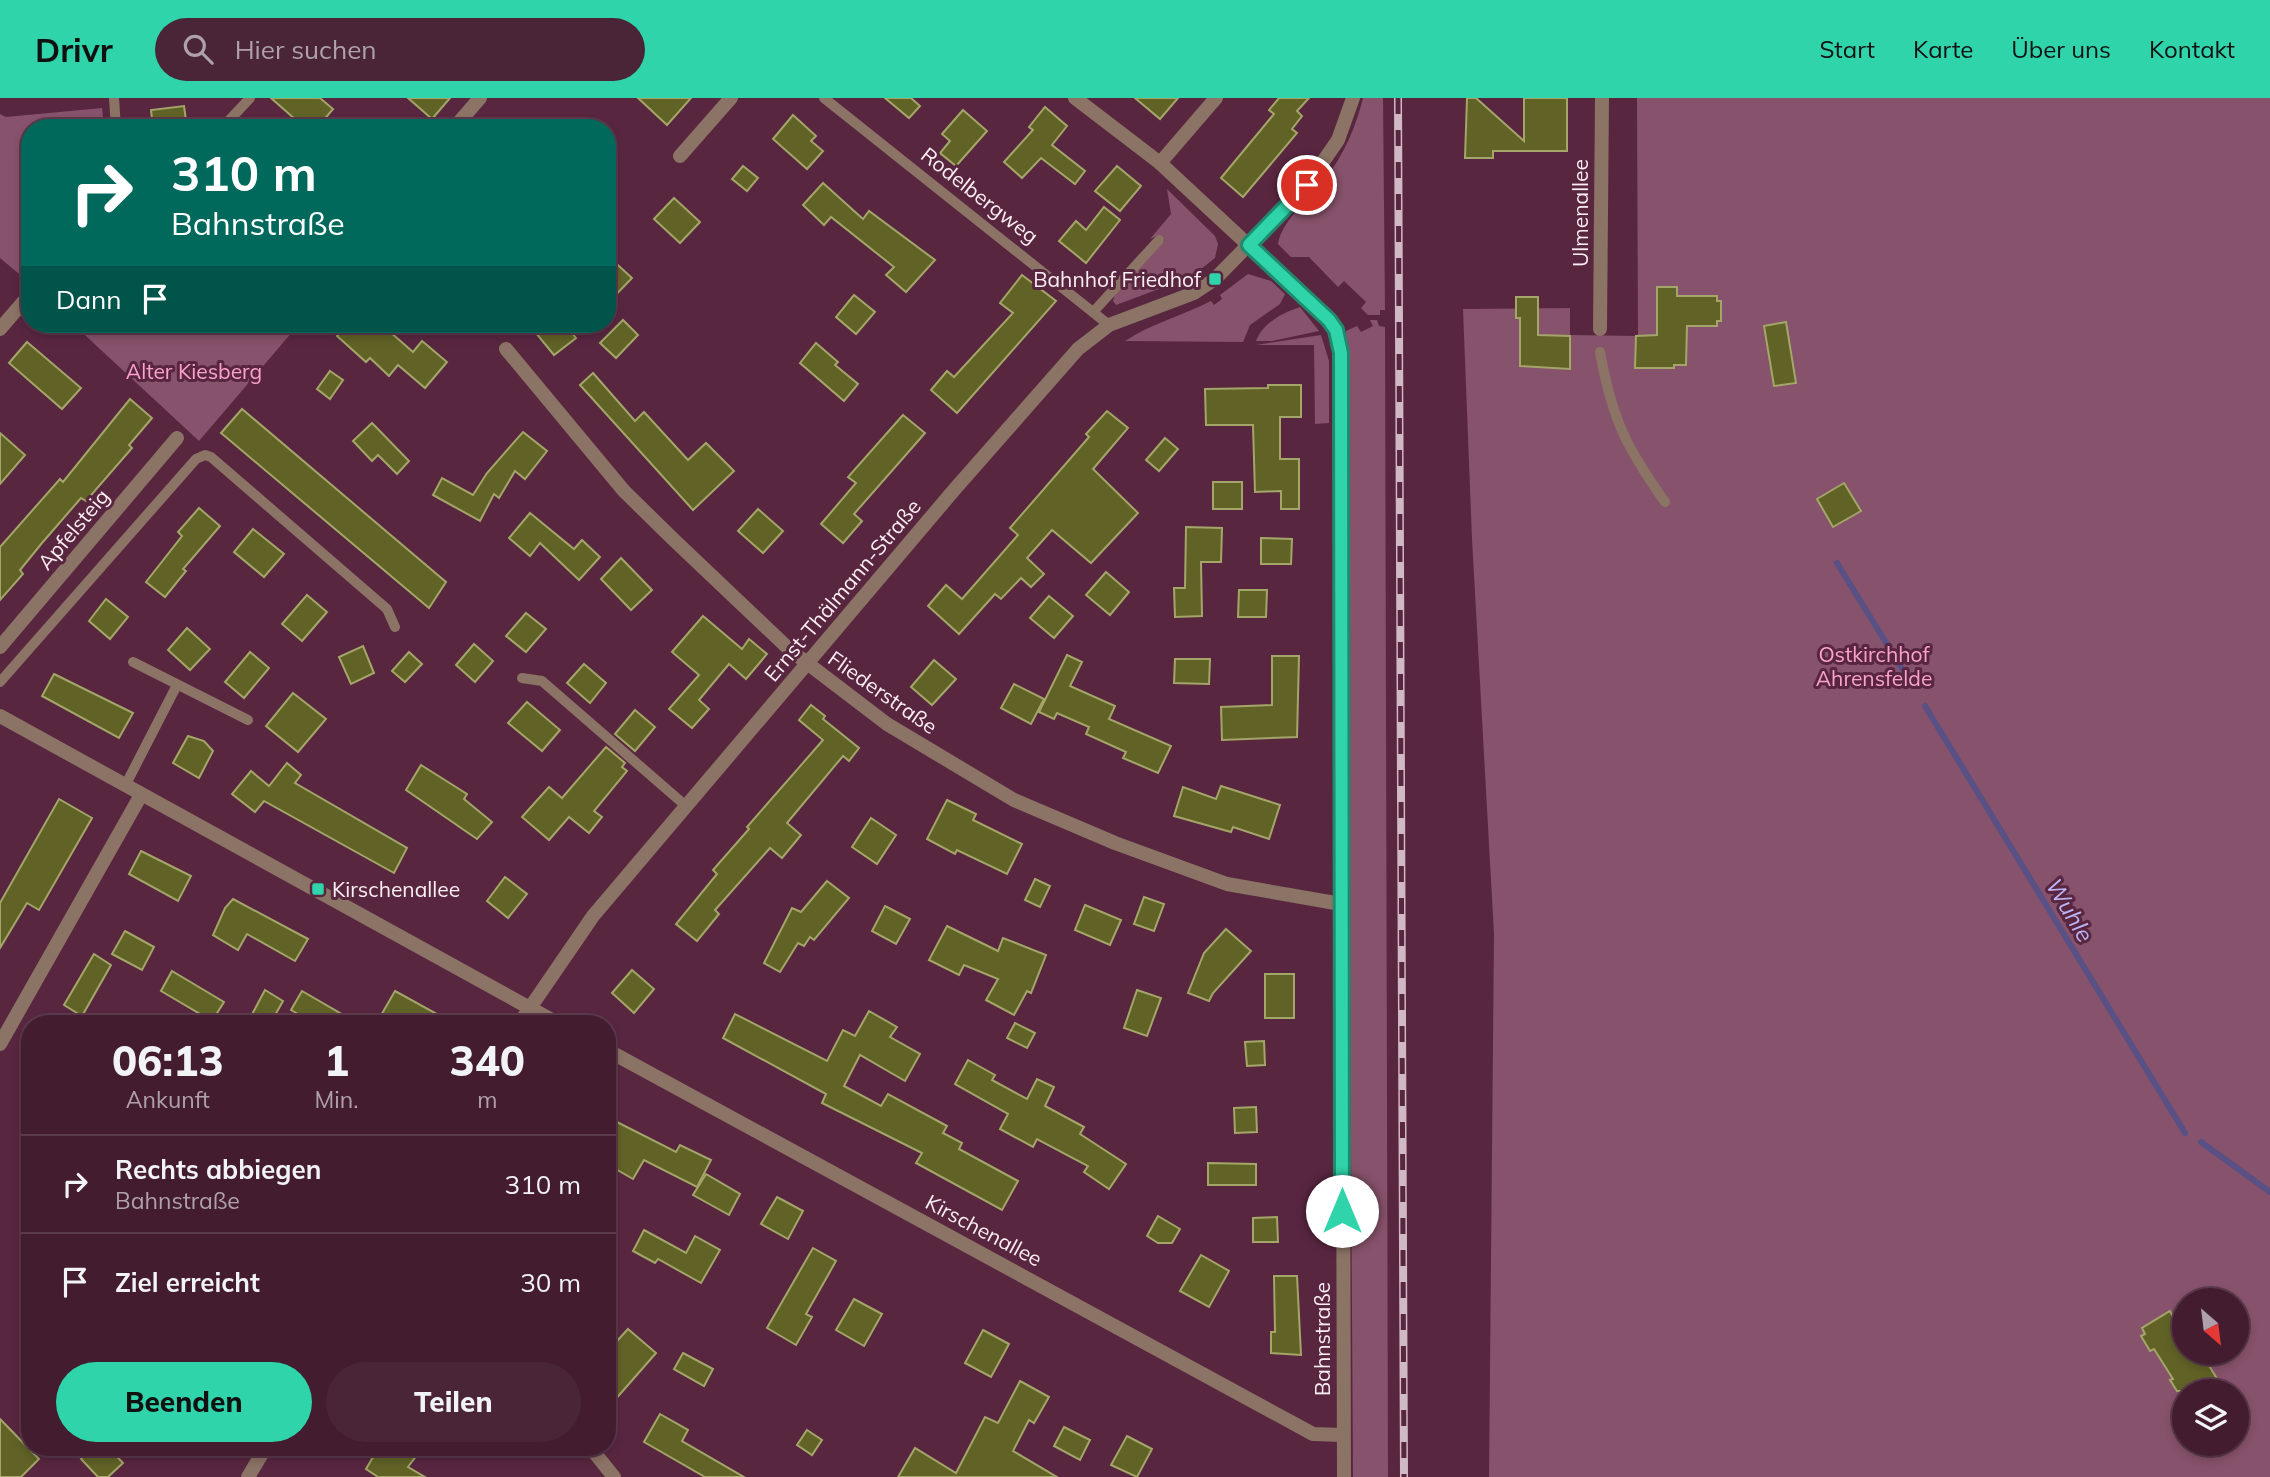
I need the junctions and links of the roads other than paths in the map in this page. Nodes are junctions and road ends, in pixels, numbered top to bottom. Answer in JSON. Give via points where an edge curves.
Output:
{"nodes":[{"id":1,"x":114,"y":98,"type":"edge"},
{"id":2,"x":250,"y":98,"type":"edge"},
{"id":3,"x":480,"y":98,"type":"edge"},
{"id":4,"x":731,"y":98,"type":"edge"},
{"id":5,"x":824,"y":98,"type":"edge"},
{"id":6,"x":1075,"y":98,"type":"edge"},
{"id":7,"x":1216,"y":98,"type":"edge"},
{"id":8,"x":1353,"y":98,"type":"edge"},
{"id":9,"x":1602,"y":98,"type":"edge"},
{"id":10,"x":115,"y":119,"type":"edge"},
{"id":11,"x":230,"y":119,"type":"edge"},
{"id":12,"x":462,"y":119,"type":"edge"},
{"id":13,"x":680,"y":156,"type":"dead end"},
{"id":14,"x":1160,"y":163,"type":"junction"},
{"id":15,"x":1159,"y":240,"type":"dead end"},
{"id":16,"x":1249,"y":245,"type":"junction"},
{"id":17,"x":21,"y":305,"type":"edge"},
{"id":18,"x":1095,"y":310,"type":"junction"},
{"id":19,"x":1109,"y":325,"type":"junction"},
{"id":20,"x":0,"y":329,"type":"edge"},
{"id":21,"x":1600,"y":329,"type":"dead end"},
{"id":22,"x":506,"y":349,"type":"dead end"},
{"id":23,"x":1600,"y":352,"type":"dead end"},
{"id":24,"x":177,"y":438,"type":"dead end"},
{"id":25,"x":1665,"y":502,"type":"dead end"},
{"id":26,"x":395,"y":627,"type":"dead end"},
{"id":27,"x":0,"y":647,"type":"edge"},
{"id":28,"x":133,"y":662,"type":"dead end"},
{"id":29,"x":807,"y":664,"type":"junction"},
{"id":30,"x":522,"y":678,"type":"dead end"},
{"id":31,"x":0,"y":682,"type":"edge"},
{"id":32,"x":177,"y":685,"type":"junction"},
{"id":33,"x":0,"y":716,"type":"edge"},
{"id":34,"x":248,"y":720,"type":"dead end"},
{"id":35,"x":125,"y":786,"type":"junction"},
{"id":36,"x":141,"y":795,"type":"junction"},
{"id":37,"x":686,"y":806,"type":"junction"},
{"id":38,"x":1341,"y":904,"type":"junction"},
{"id":39,"x":528,"y":1007,"type":"junction"},
{"id":40,"x":524,"y":1015,"type":"edge"},
{"id":41,"x":543,"y":1015,"type":"edge"},
{"id":42,"x":0,"y":1044,"type":"edge"},
{"id":43,"x":616,"y":1055,"type":"edge"},
{"id":44,"x":1343,"y":1435,"type":"junction"},
{"id":45,"x":261,"y":1456,"type":"edge"},
{"id":46,"x":597,"y":1456,"type":"edge"},
{"id":47,"x":248,"y":1477,"type":"edge"},
{"id":48,"x":614,"y":1477,"type":"edge"},
{"id":49,"x":1344,"y":1477,"type":"edge"}],
"edges":[{"from":1,"to":10,"type":"lane"},
{"from":2,"to":11,"type":"lane"},
{"from":3,"to":12,"type":"street"},
{"from":4,"to":13,"type":"street"},
{"from":5,"to":18,"type":"lane","name":"Rodelbergweg"},
{"from":6,"to":14,"type":"street","name":"Bahnstraße"},
{"from":7,"to":14,"type":"street"},
{"from":8,"to":16,"type":"street","via":[[1338,140],[1307,185]]},
{"from":9,"to":21,"type":"street","name":"Ulmenallee"},
{"from":14,"to":16,"type":"street","name":"Bahnstraße"},
{"from":15,"to":18,"type":"lane"},
{"from":16,"to":19,"type":"street","name":"Ernst-Thälmann-Straße","via":[[1194,293]]},
{"from":16,"to":38,"type":"street","name":"Bahnstraße","via":[[1329,320],[1341,353]]},
{"from":17,"to":20,"type":"street"},
{"from":18,"to":19,"type":"lane","name":"Rodelbergweg"},
{"from":19,"to":29,"type":"street","name":"Ernst-Thälmann-Straße","via":[[1078,349]]},
{"from":22,"to":29,"type":"street","name":"Fliederstraße","via":[[624,491]]},
{"from":23,"to":25,"type":"lane","via":[[1608,397],[1628,449]]},
{"from":24,"to":27,"type":"street","name":"Apfelsteig"},
{"from":26,"to":31,"type":"lane","via":[[387,609],[205,455],[196,459]]},
{"from":28,"to":32,"type":"lane"},
{"from":29,"to":37,"type":"street","name":"Ernst-Thälmann-Straße"},
{"from":29,"to":38,"type":"street","name":"Fliederstraße","via":[[887,724],[1014,800],[1227,884]]},
{"from":30,"to":37,"type":"lane","via":[[542,681]]},
{"from":32,"to":34,"type":"lane"},
{"from":32,"to":35,"type":"lane"},
{"from":33,"to":35,"type":"street"},
{"from":35,"to":36,"type":"street"},
{"from":36,"to":39,"type":"street"},
{"from":36,"to":42,"type":"street"},
{"from":37,"to":39,"type":"street","name":"Ernst-Thälmann-Straße","via":[[593,916]]},
{"from":38,"to":44,"type":"street","name":"Bahnstraße"},
{"from":39,"to":40,"type":"street","name":"Ernst-Thälmann-Straße"},
{"from":39,"to":41,"type":"street"},
{"from":43,"to":44,"type":"street","name":"Kirschenallee","via":[[1312,1434]]},
{"from":44,"to":49,"type":"street","name":"Bahnstraße"},
{"from":45,"to":47,"type":"street"},
{"from":46,"to":48,"type":"street"}]}
